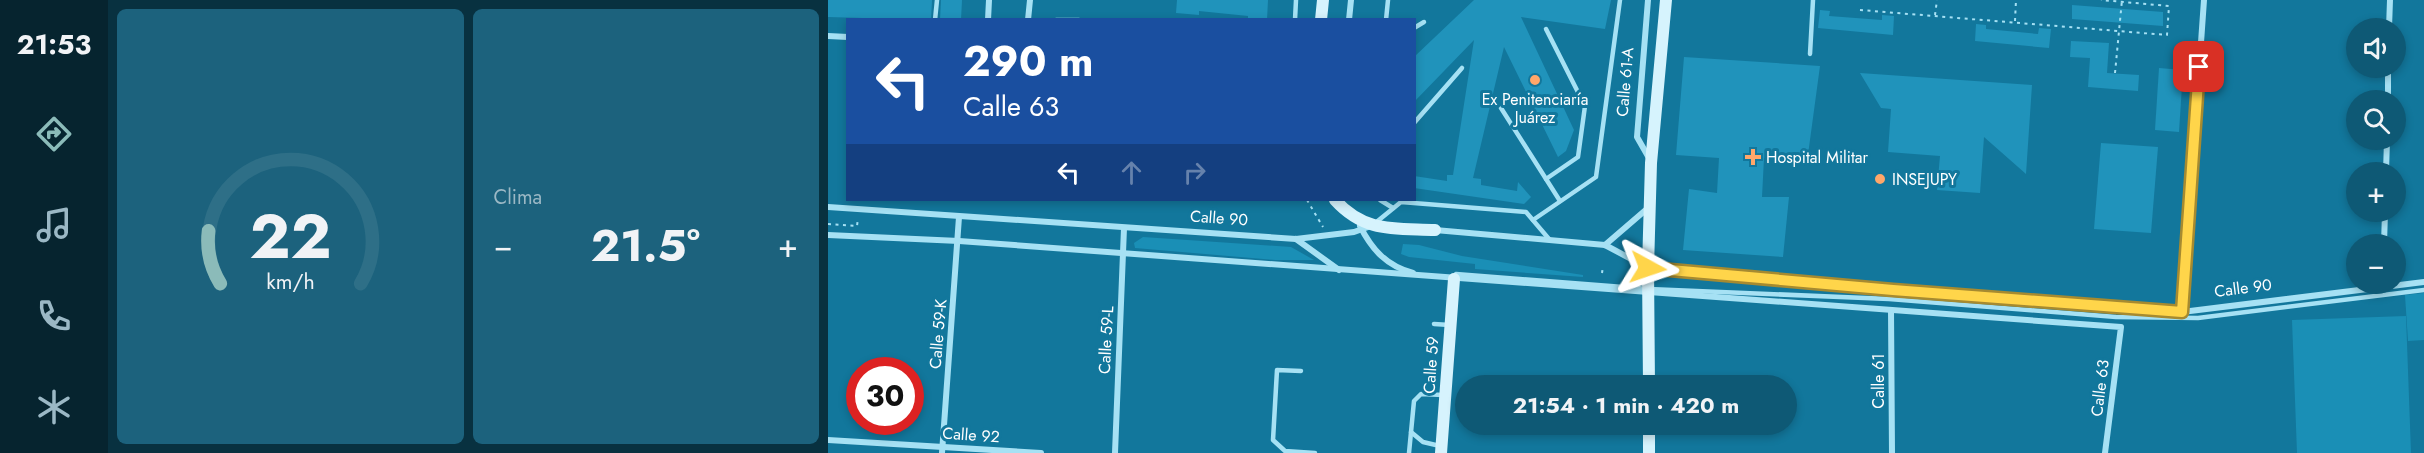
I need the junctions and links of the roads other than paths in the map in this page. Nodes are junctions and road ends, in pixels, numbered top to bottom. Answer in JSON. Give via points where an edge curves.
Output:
{"nodes":[{"id":1,"x":937,"y":0,"type":"edge"},
{"id":2,"x":989,"y":0,"type":"edge"},
{"id":3,"x":1030,"y":0,"type":"edge"},
{"id":4,"x":1296,"y":0,"type":"edge"},
{"id":5,"x":1323,"y":0,"type":"edge"},
{"id":6,"x":1351,"y":0,"type":"edge"},
{"id":7,"x":1388,"y":0,"type":"edge"},
{"id":8,"x":1620,"y":0,"type":"edge"},
{"id":9,"x":1648,"y":0,"type":"edge"},
{"id":10,"x":1666,"y":0,"type":"edge"},
{"id":11,"x":1814,"y":0,"type":"edge"},
{"id":12,"x":2204,"y":0,"type":"edge"},
{"id":13,"x":2390,"y":0,"type":"edge"},
{"id":14,"x":935,"y":18,"type":"edge"},
{"id":15,"x":988,"y":18,"type":"edge"},
{"id":16,"x":1028,"y":18,"type":"edge"},
{"id":17,"x":1295,"y":18,"type":"edge"},
{"id":18,"x":1321,"y":18,"type":"edge"},
{"id":19,"x":1349,"y":18,"type":"edge"},
{"id":20,"x":1386,"y":18,"type":"edge"},
{"id":21,"x":2389,"y":18,"type":"edge"},
{"id":22,"x":1424,"y":22,"type":"dead end"},
{"id":23,"x":1416,"y":27,"type":"edge"},
{"id":24,"x":1546,"y":29,"type":"dead end"},
{"id":25,"x":828,"y":36,"type":"edge"},
{"id":26,"x":846,"y":37,"type":"edge"},
{"id":27,"x":1810,"y":54,"type":"dead end"},
{"id":28,"x":1462,"y":68,"type":"dead end"},
{"id":29,"x":1500,"y":108,"type":"dead end"},
{"id":30,"x":1416,"y":121,"type":"edge"},
{"id":31,"x":1651,"y":163,"type":"junction"},
{"id":32,"x":1546,"y":178,"type":"junction"},
{"id":33,"x":1336,"y":201,"type":"edge"},
{"id":34,"x":1382,"y":201,"type":"edge"},
{"id":35,"x":1560,"y":201,"type":"junction"},
{"id":36,"x":828,"y":207,"type":"edge"},
{"id":37,"x":1650,"y":207,"type":"junction"},
{"id":38,"x":1393,"y":208,"type":"junction"},
{"id":39,"x":959,"y":217,"type":"junction"},
{"id":40,"x":1533,"y":220,"type":"junction"},
{"id":41,"x":1364,"y":225,"type":"junction"},
{"id":42,"x":1124,"y":228,"type":"junction"},
{"id":43,"x":1435,"y":230,"type":"joint"},
{"id":44,"x":828,"y":235,"type":"edge"},
{"id":45,"x":1296,"y":239,"type":"junction"},
{"id":46,"x":1549,"y":239,"type":"junction"},
{"id":47,"x":959,"y":241,"type":"junction"},
{"id":48,"x":1605,"y":245,"type":"junction"},
{"id":49,"x":1124,"y":254,"type":"junction"},
{"id":50,"x":1648,"y":268,"type":"junction"},
{"id":51,"x":1339,"y":270,"type":"junction"},
{"id":52,"x":1425,"y":277,"type":"junction"},
{"id":53,"x":1454,"y":279,"type":"junction"},
{"id":54,"x":2424,"y":282,"type":"edge"},
{"id":55,"x":2406,"y":283,"type":"edge"},
{"id":56,"x":2346,"y":290,"type":"edge"},
{"id":57,"x":2424,"y":290,"type":"edge"},
{"id":58,"x":1649,"y":291,"type":"junction"},
{"id":59,"x":1891,"y":310,"type":"junction"},
{"id":60,"x":2182,"y":312,"type":"junction"},
{"id":61,"x":1434,"y":324,"type":"dead end"},
{"id":62,"x":1450,"y":325,"type":"junction"},
{"id":63,"x":1301,"y":371,"type":"dead end"},
{"id":64,"x":1649,"y":375,"type":"edge"},
{"id":65,"x":1445,"y":395,"type":"junction"},
{"id":66,"x":1412,"y":432,"type":"junction"},
{"id":67,"x":1649,"y":435,"type":"edge"},
{"id":68,"x":828,"y":440,"type":"edge"},
{"id":69,"x":942,"y":449,"type":"edge"},
{"id":70,"x":1441,"y":449,"type":"edge"},
{"id":71,"x":1285,"y":452,"type":"edge"},
{"id":72,"x":1041,"y":453,"type":"edge"},
{"id":73,"x":1114,"y":453,"type":"edge"},
{"id":74,"x":1315,"y":453,"type":"edge"},
{"id":75,"x":1409,"y":453,"type":"edge"},
{"id":76,"x":1649,"y":453,"type":"edge"},
{"id":77,"x":1892,"y":453,"type":"edge"},
{"id":78,"x":2105,"y":453,"type":"edge"}],
"edges":[{"from":1,"to":14,"type":"lane"},
{"from":2,"to":15,"type":"street"},
{"from":3,"to":16,"type":"street"},
{"from":4,"to":17,"type":"lane"},
{"from":5,"to":18,"type":"street"},
{"from":6,"to":19,"type":"street"},
{"from":7,"to":20,"type":"lane"},
{"from":8,"to":35,"type":"lane","via":[[1596,177]]},
{"from":9,"to":31,"type":"street","name":"Calle 61-A","via":[[1637,137]]},
{"from":10,"to":31,"type":"street","name":"Calle 61-A"},
{"from":11,"to":27,"type":"lane"},
{"from":12,"to":60,"type":"street"},
{"from":13,"to":21,"type":"street"},
{"from":22,"to":23,"type":"lane"},
{"from":24,"to":32,"type":"lane","via":[[1585,106],[1578,157]]},
{"from":25,"to":26,"type":"street"},
{"from":28,"to":30,"type":"lane"},
{"from":29,"to":32,"type":"lane"},
{"from":31,"to":37,"type":"street","name":"Calle 61-A"},
{"from":32,"to":35,"type":"lane"},
{"from":33,"to":41,"type":"street"},
{"from":34,"to":38,"type":"lane"},
{"from":35,"to":40,"type":"lane"},
{"from":36,"to":39,"type":"street","name":"Calle 90"},
{"from":37,"to":48,"type":"street"},
{"from":37,"to":50,"type":"street","name":"Calle 61-A"},
{"from":38,"to":40,"type":"lane","via":[[1401,202],[1504,210],[1526,212]]},
{"from":38,"to":41,"type":"lane"},
{"from":39,"to":42,"type":"street","name":"Calle 90"},
{"from":39,"to":47,"type":"street","name":"Calle 59-K"},
{"from":40,"to":46,"type":"lane"},
{"from":41,"to":43,"type":"street","name":"Calle 90"},
{"from":41,"to":45,"type":"street","name":"Calle 90"},
{"from":41,"to":52,"type":"street","via":[[1366,238],[1385,261]]},
{"from":42,"to":45,"type":"street","name":"Calle 90"},
{"from":42,"to":49,"type":"street","name":"Calle 59-L"},
{"from":43,"to":46,"type":"street","name":"Calle 90"},
{"from":44,"to":47,"type":"street"},
{"from":45,"to":51,"type":"street"},
{"from":46,"to":48,"type":"street","name":"Calle 90"},
{"from":47,"to":49,"type":"street"},
{"from":47,"to":69,"type":"street","name":"Calle 59-K"},
{"from":48,"to":50,"type":"street","name":"Calle 90"},
{"from":49,"to":51,"type":"street"},
{"from":49,"to":73,"type":"street","name":"Calle 59-L"},
{"from":50,"to":58,"type":"street","name":"Calle 61-A"},
{"from":50,"to":60,"type":"street","name":"Calle 90"},
{"from":51,"to":52,"type":"street"},
{"from":52,"to":53,"type":"street"},
{"from":53,"to":58,"type":"street"},
{"from":53,"to":62,"type":"street","name":"Calle 59"},
{"from":54,"to":55,"type":"street","name":"Calle 90"},
{"from":56,"to":60,"type":"street","name":"Calle 90"},
{"from":57,"to":58,"type":"lane","via":[[2198,318],[2116,317],[1889,299]]},
{"from":58,"to":59,"type":"street"},
{"from":58,"to":64,"type":"street","name":"Calle 61-A"},
{"from":59,"to":77,"type":"street","name":"Calle 61"},
{"from":59,"to":78,"type":"street","name":"Calle 63","via":[[2121,327]]},
{"from":61,"to":62,"type":"lane"},
{"from":62,"to":65,"type":"street","name":"Calle 59"},
{"from":63,"to":71,"type":"lane","via":[[1277,370],[1273,440]]},
{"from":65,"to":66,"type":"lane","via":[[1417,397]]},
{"from":65,"to":70,"type":"street","name":"Calle 59"},
{"from":66,"to":70,"type":"lane","via":[[1423,442]]},
{"from":66,"to":75,"type":"lane"},
{"from":67,"to":76,"type":"street"},
{"from":68,"to":69,"type":"street","name":"Calle 92"},
{"from":69,"to":72,"type":"street","name":"Calle 92"},
{"from":71,"to":74,"type":"lane"}]}
